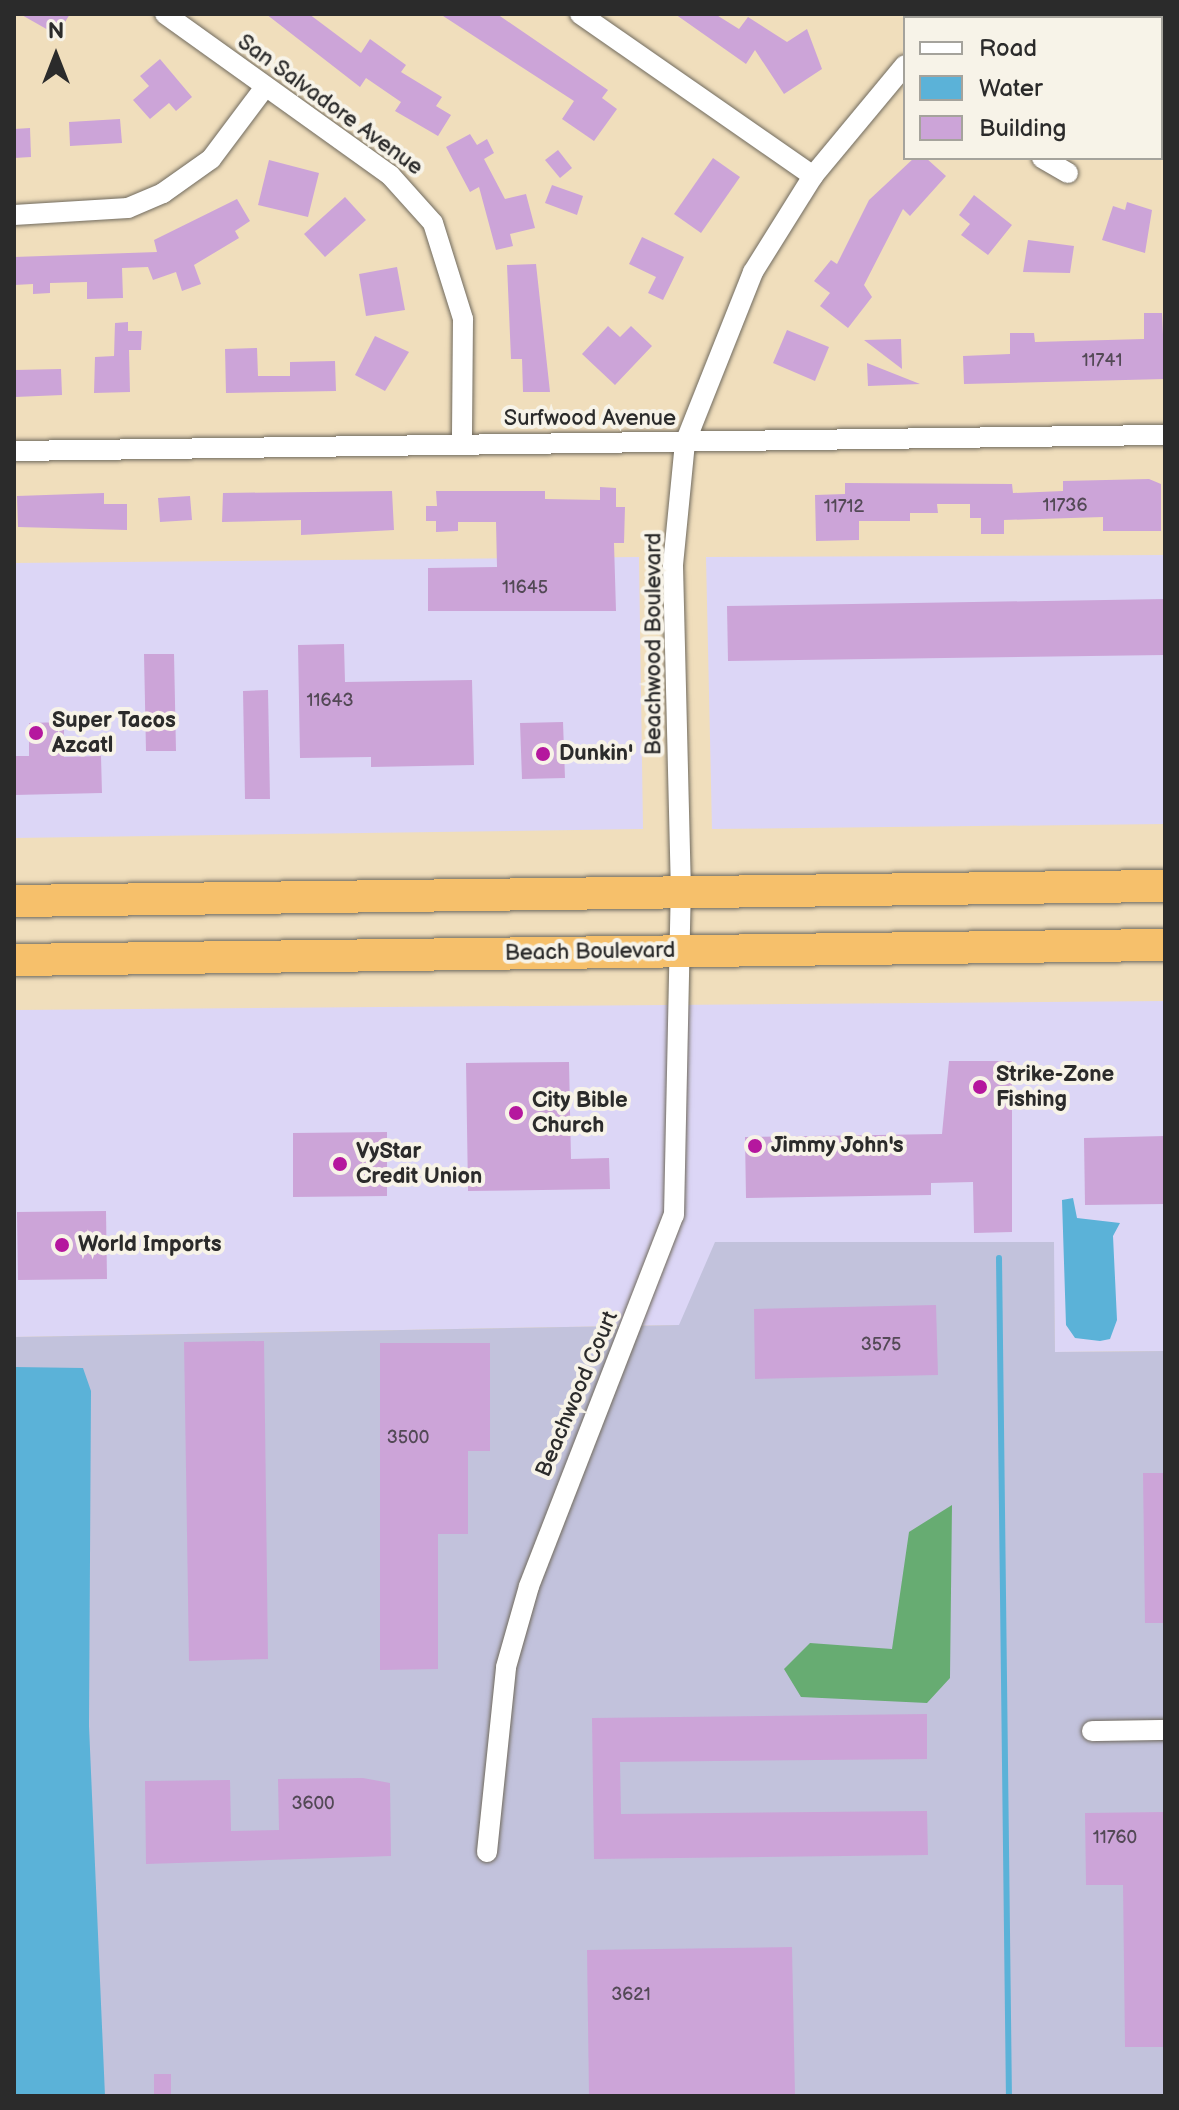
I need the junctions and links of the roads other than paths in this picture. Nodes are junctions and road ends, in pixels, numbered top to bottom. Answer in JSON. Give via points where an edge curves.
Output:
{"nodes":[{"id":1,"x":165,"y":14,"type":"edge"},
{"id":2,"x":580,"y":14,"type":"edge"},
{"id":3,"x":903,"y":67,"type":"edge"},
{"id":4,"x":265,"y":87,"type":"junction"},
{"id":5,"x":1045,"y":160,"type":"edge"},
{"id":6,"x":1068,"y":173,"type":"dead end"},
{"id":7,"x":813,"y":176,"type":"junction"},
{"id":8,"x":14,"y":215,"type":"edge"},
{"id":9,"x":1165,"y":435,"type":"edge"},
{"id":10,"x":462,"y":442,"type":"junction"},
{"id":11,"x":685,"y":443,"type":"junction"},
{"id":12,"x":14,"y":451,"type":"edge"},
{"id":13,"x":1165,"y":886,"type":"edge"},
{"id":14,"x":681,"y":893,"type":"junction"},
{"id":15,"x":14,"y":901,"type":"edge"},
{"id":16,"x":1165,"y":945,"type":"edge"},
{"id":17,"x":678,"y":951,"type":"junction"},
{"id":18,"x":14,"y":960,"type":"edge"},
{"id":19,"x":1165,"y":1730,"type":"edge"},
{"id":20,"x":1092,"y":1731,"type":"dead end"},
{"id":21,"x":487,"y":1852,"type":"dead end"}],
"edges":[{"from":1,"to":4,"type":"street","name":"San Salvadore Avenue"},
{"from":2,"to":7,"type":"street"},
{"from":3,"to":7,"type":"street","name":"Beachwood Boulevard"},
{"from":4,"to":8,"type":"street","via":[[211,159],[163,193],[128,208]]},
{"from":4,"to":10,"type":"street","name":"San Salvadore Avenue","via":[[390,175],[433,223],[463,319]]},
{"from":5,"to":6,"type":"street"},
{"from":7,"to":11,"type":"street","name":"Beachwood Boulevard","via":[[724,332]]},
{"from":9,"to":11,"type":"street","name":"Surfwood Avenue"},
{"from":10,"to":11,"type":"street","name":"Surfwood Avenue"},
{"from":10,"to":12,"type":"street","name":"Surfwood Avenue"},
{"from":11,"to":14,"type":"street","name":"Beachwood Boulevard","via":[[673,565]]},
{"from":13,"to":14,"type":"highway"},
{"from":14,"to":15,"type":"highway"},
{"from":14,"to":17,"type":"street","name":"Beachwood Boulevard"},
{"from":16,"to":17,"type":"highway","name":"Beach Boulevard"},
{"from":17,"to":18,"type":"highway","name":"Beach Boulevard"},
{"from":17,"to":21,"type":"street","name":"Beachwood Court","via":[[674,1215],[529,1586],[506,1667]]},
{"from":19,"to":20,"type":"street"}]}
